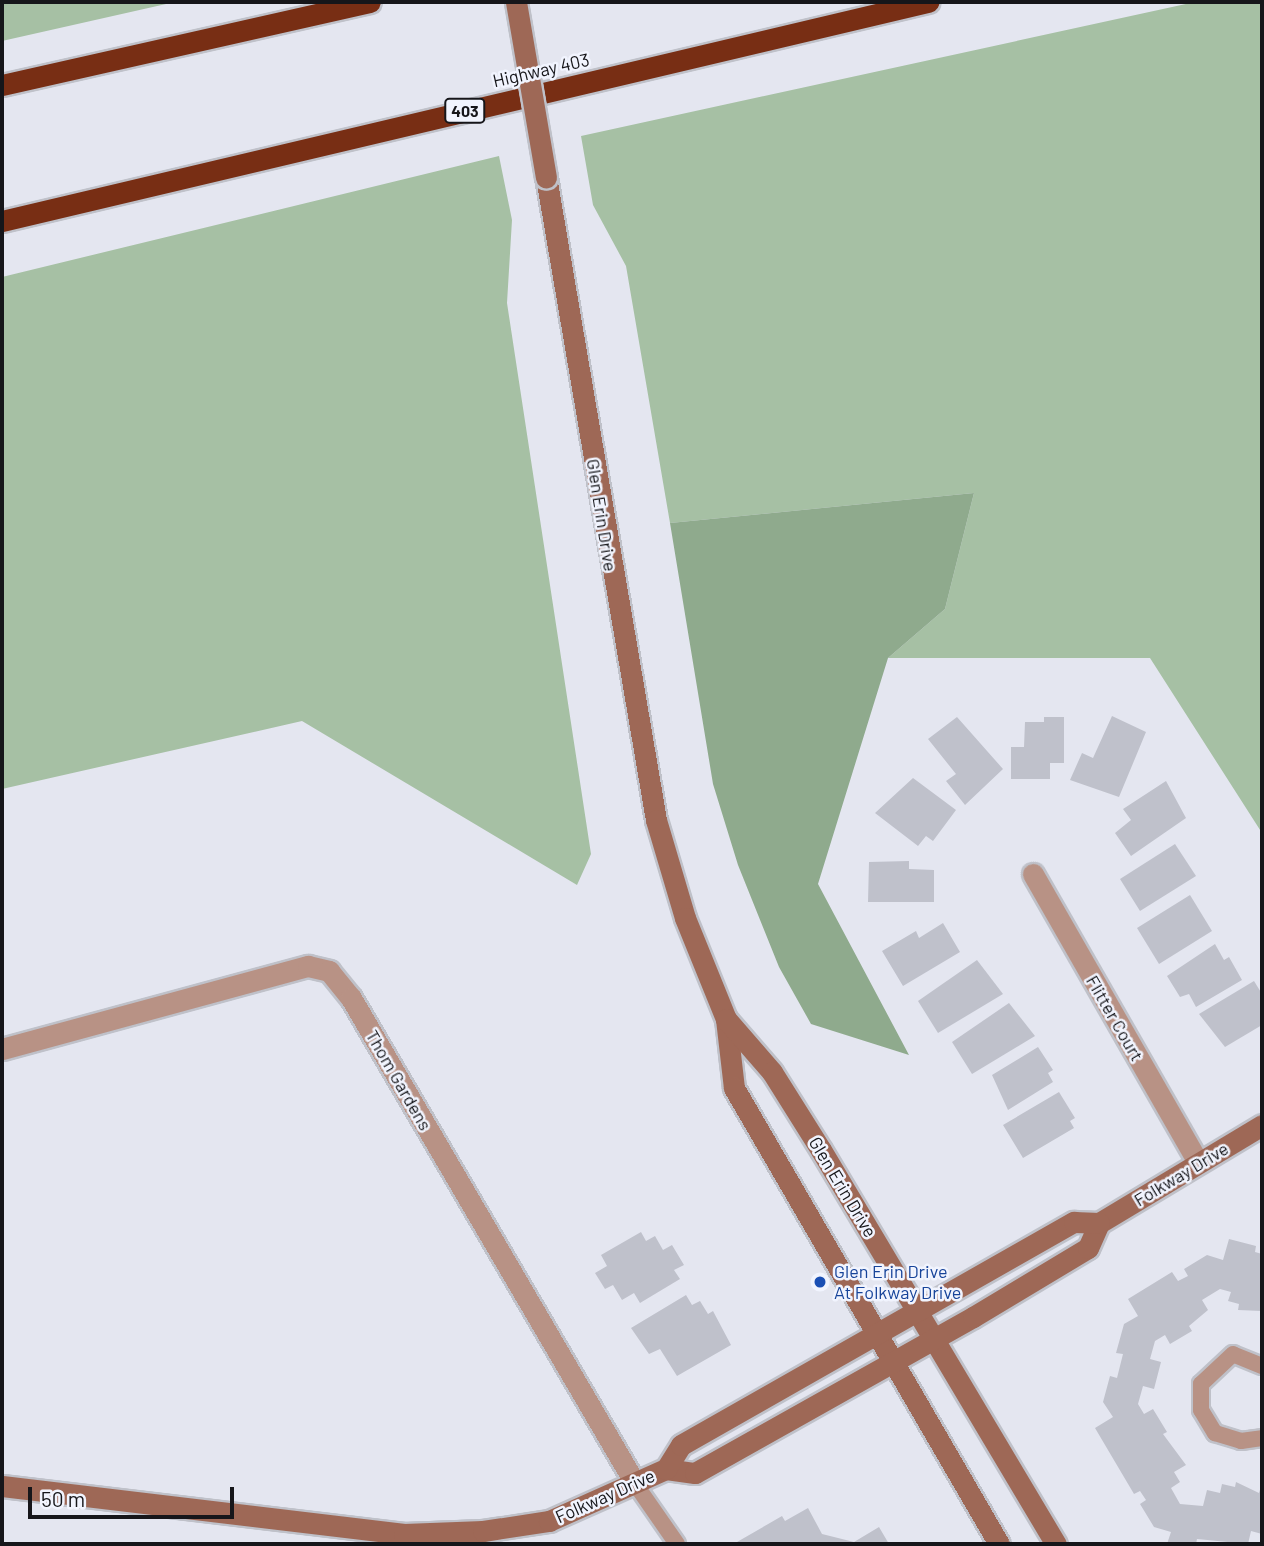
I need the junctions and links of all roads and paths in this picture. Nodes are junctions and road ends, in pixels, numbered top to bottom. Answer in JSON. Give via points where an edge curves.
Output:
{"nodes":[{"id":1,"x":370,"y":2,"type":"edge"},
{"id":2,"x":516,"y":2,"type":"edge"},
{"id":3,"x":928,"y":2,"type":"edge"},
{"id":4,"x":2,"y":85,"type":"edge"},
{"id":5,"x":2,"y":221,"type":"edge"},
{"id":6,"x":1033,"y":874,"type":"dead end"},
{"id":7,"x":726,"y":1019,"type":"junction"},
{"id":8,"x":2,"y":1049,"type":"edge"},
{"id":9,"x":1260,"y":1132,"type":"edge"},
{"id":10,"x":1198,"y":1162,"type":"junction"},
{"id":11,"x":1100,"y":1223,"type":"junction"},
{"id":12,"x":916,"y":1309,"type":"junction"},
{"id":13,"x":875,"y":1332,"type":"junction"},
{"id":14,"x":933,"y":1339,"type":"junction"},
{"id":15,"x":892,"y":1361,"type":"junction"},
{"id":16,"x":1262,"y":1366,"type":"edge"},
{"id":17,"x":1262,"y":1438,"type":"edge"},
{"id":18,"x":666,"y":1469,"type":"junction"},
{"id":19,"x":636,"y":1485,"type":"junction"},
{"id":20,"x":2,"y":1486,"type":"edge"},
{"id":21,"x":404,"y":1539,"type":"edge"},
{"id":22,"x":677,"y":1544,"type":"edge"},
{"id":23,"x":999,"y":1544,"type":"edge"},
{"id":24,"x":1056,"y":1544,"type":"edge"}],
"edges":[{"from":1,"to":4,"type":"highway"},
{"from":2,"to":7,"type":"street","name":"Glen Erin Drive","bridge":true,"via":[[656,820],[685,918]]},
{"from":3,"to":5,"type":"highway","name":"Highway 403","number":"403"},
{"from":6,"to":10,"type":"street","name":"Flitter Court"},
{"from":7,"to":12,"type":"street","name":"Glen Erin Drive","via":[[772,1072]]},
{"from":7,"to":13,"type":"street","name":"Glen Erin Drive","via":[[734,1088]]},
{"from":8,"to":19,"type":"street","name":"Thom Gardens","via":[[308,966],[329,971],[351,998]]},
{"from":9,"to":10,"type":"street","name":"Folkway Drive"},
{"from":10,"to":11,"type":"street","name":"Folkway Drive"},
{"from":11,"to":12,"type":"street","name":"Folkway Drive","via":[[1074,1222]]},
{"from":11,"to":14,"type":"street","name":"Folkway Drive","via":[[1088,1248]]},
{"from":12,"to":13,"type":"street","name":"Folkway Drive"},
{"from":12,"to":14,"type":"street","name":"Glen Erin Drive"},
{"from":13,"to":15,"type":"street","name":"Glen Erin Drive"},
{"from":13,"to":18,"type":"street","name":"Folkway Drive","via":[[681,1445]]},
{"from":14,"to":15,"type":"street","name":"Folkway Drive"},
{"from":14,"to":24,"type":"street","name":"Glen Erin Drive"},
{"from":15,"to":18,"type":"street","name":"Folkway Drive","via":[[695,1473]]},
{"from":15,"to":23,"type":"street","name":"Glen Erin Drive"},
{"from":16,"to":17,"type":"lane","via":[[1233,1354],[1201,1384],[1201,1410],[1215,1433],[1241,1441]]},
{"from":18,"to":19,"type":"street","name":"Folkway Drive"},
{"from":19,"to":21,"type":"street","name":"Folkway Drive","via":[[549,1521]]},
{"from":19,"to":22,"type":"lane"},
{"from":20,"to":21,"type":"street","name":"Folkway Drive"}]}
